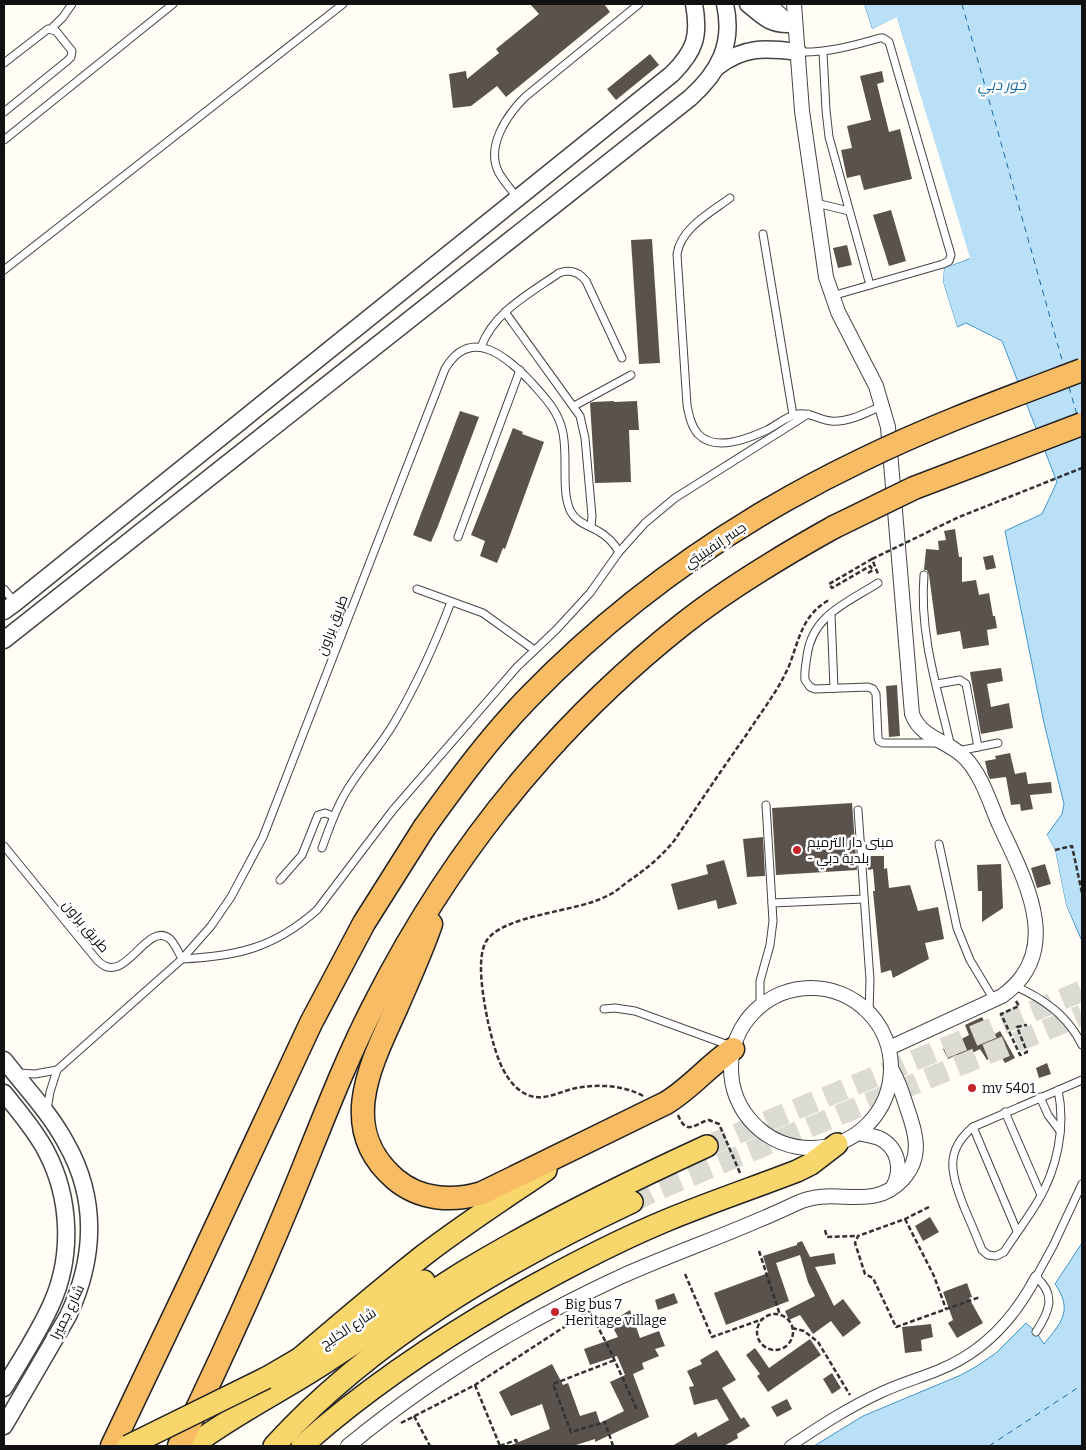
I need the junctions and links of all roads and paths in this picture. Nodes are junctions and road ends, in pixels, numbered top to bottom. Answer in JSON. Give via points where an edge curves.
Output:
{"nodes":[{"id":1,"x":72,"y":4,"type":"edge"},
{"id":2,"x":173,"y":4,"type":"edge"},
{"id":3,"x":343,"y":4,"type":"edge"},
{"id":4,"x":639,"y":4,"type":"edge"},
{"id":5,"x":694,"y":4,"type":"edge"},
{"id":6,"x":725,"y":4,"type":"edge"},
{"id":7,"x":748,"y":4,"type":"edge"},
{"id":8,"x":769,"y":4,"type":"edge"},
{"id":9,"x":794,"y":4,"type":"edge"},
{"id":10,"x":793,"y":27,"type":"junction"},
{"id":11,"x":51,"y":28,"type":"junction"},
{"id":12,"x":798,"y":52,"type":"junction"},
{"id":13,"x":822,"y":52,"type":"junction"},
{"id":14,"x":4,"y":63,"type":"edge"},
{"id":15,"x":718,"y":67,"type":"junction"},
{"id":16,"x":4,"y":112,"type":"edge"},
{"id":17,"x":4,"y":140,"type":"edge"},
{"id":18,"x":730,"y":198,"type":"dead end"},
{"id":19,"x":815,"y":202,"type":"junction"},
{"id":20,"x":512,"y":203,"type":"junction"},
{"id":21,"x":849,"y":211,"type":"junction"},
{"id":22,"x":523,"y":229,"type":"junction"},
{"id":23,"x":763,"y":234,"type":"dead end"},
{"id":24,"x":4,"y":270,"type":"edge"},
{"id":25,"x":870,"y":285,"type":"junction"},
{"id":26,"x":832,"y":296,"type":"junction"},
{"id":27,"x":505,"y":312,"type":"junction"},
{"id":28,"x":481,"y":347,"type":"junction"},
{"id":29,"x":622,"y":358,"type":"dead end"},
{"id":30,"x":520,"y":370,"type":"junction"},
{"id":31,"x":1082,"y":370,"type":"edge"},
{"id":32,"x":631,"y":374,"type":"dead end"},
{"id":33,"x":574,"y":406,"type":"junction"},
{"id":34,"x":883,"y":406,"type":"junction"},
{"id":35,"x":808,"y":414,"type":"junction"},
{"id":36,"x":794,"y":415,"type":"junction"},
{"id":37,"x":1082,"y":424,"type":"edge"},
{"id":38,"x":1082,"y":468,"type":"edge"},
{"id":39,"x":591,"y":527,"type":"junction"},
{"id":40,"x":458,"y":537,"type":"dead end"},
{"id":41,"x":620,"y":552,"type":"junction"},
{"id":42,"x":872,"y":559,"type":"junction"},
{"id":43,"x":868,"y":573,"type":"dead end"},
{"id":44,"x":924,"y":576,"type":"dead end"},
{"id":45,"x":871,"y":578,"type":"dead end"},
{"id":46,"x":878,"y":584,"type":"dead end"},
{"id":47,"x":4,"y":589,"type":"edge"},
{"id":48,"x":417,"y":589,"type":"dead end"},
{"id":49,"x":833,"y":598,"type":"dead end"},
{"id":50,"x":452,"y":602,"type":"junction"},
{"id":51,"x":10,"y":607,"type":"edge"},
{"id":52,"x":831,"y":614,"type":"junction"},
{"id":53,"x":4,"y":640,"type":"edge"},
{"id":54,"x":534,"y":649,"type":"junction"},
{"id":55,"x":937,"y":684,"type":"junction"},
{"id":56,"x":834,"y":688,"type":"junction"},
{"id":57,"x":998,"y":743,"type":"dead end"},
{"id":58,"x":951,"y":747,"type":"junction"},
{"id":59,"x":978,"y":747,"type":"junction"},
{"id":60,"x":766,"y":805,"type":"dead end"},
{"id":61,"x":858,"y":810,"type":"dead end"},
{"id":62,"x":333,"y":816,"type":"junction"},
{"id":63,"x":939,"y":844,"type":"dead end"},
{"id":64,"x":4,"y":846,"type":"edge"},
{"id":65,"x":322,"y":848,"type":"dead end"},
{"id":66,"x":1055,"y":850,"type":"dead end"},
{"id":67,"x":280,"y":880,"type":"dead end"},
{"id":68,"x":445,"y":883,"type":"junction"},
{"id":69,"x":1082,"y":893,"type":"edge"},
{"id":70,"x":864,"y":900,"type":"junction"},
{"id":71,"x":772,"y":903,"type":"junction"},
{"id":72,"x":182,"y":959,"type":"junction"},
{"id":73,"x":1012,"y":989,"type":"junction"},
{"id":74,"x":994,"y":1000,"type":"junction"},
{"id":75,"x":760,"y":1007,"type":"junction"},
{"id":76,"x":604,"y":1009,"type":"dead end"},
{"id":77,"x":869,"y":1013,"type":"junction"},
{"id":78,"x":1027,"y":1025,"type":"dead end"},
{"id":79,"x":1082,"y":1045,"type":"edge"},
{"id":80,"x":734,"y":1048,"type":"junction"},
{"id":81,"x":889,"y":1048,"type":"junction"},
{"id":82,"x":9,"y":1066,"type":"edge"},
{"id":83,"x":57,"y":1070,"type":"junction"},
{"id":84,"x":892,"y":1070,"type":"junction"},
{"id":85,"x":1082,"y":1080,"type":"edge"},
{"id":86,"x":1058,"y":1090,"type":"junction"},
{"id":87,"x":4,"y":1093,"type":"edge"},
{"id":88,"x":1040,"y":1097,"type":"junction"},
{"id":89,"x":655,"y":1108,"type":"junction"},
{"id":90,"x":1005,"y":1112,"type":"junction"},
{"id":91,"x":47,"y":1115,"type":"junction"},
{"id":92,"x":973,"y":1127,"type":"junction"},
{"id":93,"x":1060,"y":1131,"type":"junction"},
{"id":94,"x":859,"y":1133,"type":"junction"},
{"id":95,"x":582,"y":1143,"type":"junction"},
{"id":96,"x":838,"y":1144,"type":"junction"},
{"id":97,"x":707,"y":1146,"type":"tunnel mouth"},
{"id":98,"x":1082,"y":1184,"type":"edge"},
{"id":99,"x":893,"y":1187,"type":"junction"},
{"id":100,"x":1041,"y":1195,"type":"junction"},
{"id":101,"x":632,"y":1202,"type":"tunnel mouth"},
{"id":102,"x":930,"y":1207,"type":"dead end"},
{"id":103,"x":569,"y":1213,"type":"junction"},
{"id":104,"x":905,"y":1219,"type":"junction"},
{"id":105,"x":825,"y":1230,"type":"dead end"},
{"id":106,"x":1017,"y":1232,"type":"junction"},
{"id":107,"x":858,"y":1236,"type":"junction"},
{"id":108,"x":759,"y":1251,"type":"dead end"},
{"id":109,"x":685,"y":1274,"type":"dead end"},
{"id":110,"x":1036,"y":1277,"type":"junction"},
{"id":111,"x":980,"y":1297,"type":"dead end"},
{"id":112,"x":610,"y":1298,"type":"dead end"},
{"id":113,"x":946,"y":1309,"type":"junction"},
{"id":114,"x":588,"y":1310,"type":"junction"},
{"id":115,"x":780,"y":1315,"type":"junction"},
{"id":116,"x":762,"y":1319,"type":"junction"},
{"id":117,"x":792,"y":1328,"type":"junction"},
{"id":118,"x":1036,"y":1332,"type":"dead end"},
{"id":119,"x":298,"y":1360,"type":"junction"},
{"id":120,"x":615,"y":1360,"type":"junction"},
{"id":121,"x":474,"y":1385,"type":"junction"},
{"id":122,"x":4,"y":1388,"type":"edge"},
{"id":123,"x":856,"y":1405,"type":"junction"},
{"id":124,"x":637,"y":1410,"type":"dead end"},
{"id":125,"x":414,"y":1416,"type":"junction"},
{"id":126,"x":398,"y":1425,"type":"dead end"},
{"id":127,"x":4,"y":1426,"type":"edge"},
{"id":128,"x":112,"y":1446,"type":"edge"},
{"id":129,"x":128,"y":1446,"type":"edge"},
{"id":130,"x":179,"y":1446,"type":"edge"},
{"id":131,"x":192,"y":1446,"type":"edge"},
{"id":132,"x":274,"y":1446,"type":"edge"},
{"id":133,"x":302,"y":1446,"type":"edge"},
{"id":134,"x":348,"y":1446,"type":"edge"},
{"id":135,"x":430,"y":1446,"type":"edge"},
{"id":136,"x":500,"y":1446,"type":"edge"},
{"id":137,"x":518,"y":1446,"type":"edge"},
{"id":138,"x":613,"y":1446,"type":"edge"},
{"id":139,"x":790,"y":1446,"type":"edge"}],
"edges":[{"from":1,"to":11,"type":"lane"},
{"from":2,"to":17,"type":"lane"},
{"from":3,"to":24,"type":"lane"},
{"from":4,"to":20,"type":"lane","via":[[512,110],[496,141],[496,158],[498,172]]},
{"from":5,"to":20,"type":"street","via":[[698,21],[695,41],[686,60]]},
{"from":6,"to":15,"type":"street","via":[[728,29]]},
{"from":7,"to":10,"type":"street","via":[[772,22]]},
{"from":8,"to":10,"type":"street"},
{"from":9,"to":10,"type":"street"},
{"from":10,"to":12,"type":"street"},
{"from":11,"to":14,"type":"lane"},
{"from":11,"to":16,"type":"lane","via":[[71,49],[71,57]]},
{"from":12,"to":13,"type":"lane"},
{"from":12,"to":15,"type":"street","via":[[747,51]]},
{"from":12,"to":19,"type":"street","via":[[802,111]]},
{"from":13,"to":21,"type":"lane","via":[[828,130]]},
{"from":13,"to":25,"type":"lane","via":[[880,38],[889,42],[951,255],[943,264]]},
{"from":15,"to":22,"type":"street","via":[[690,98]]},
{"from":18,"to":36,"type":"lane","via":[[688,230],[678,247],[676,260],[686,396],[691,421],[708,441],[724,443],[744,439]]},
{"from":19,"to":21,"type":"lane"},
{"from":19,"to":26,"type":"street","via":[[822,259]]},
{"from":20,"to":22,"type":"street"},
{"from":20,"to":51,"type":"street"},
{"from":21,"to":25,"type":"lane"},
{"from":22,"to":53,"type":"street"},
{"from":23,"to":36,"type":"lane"},
{"from":25,"to":26,"type":"lane"},
{"from":26,"to":34,"type":"street"},
{"from":27,"to":28,"type":"lane","via":[[489,330]]},
{"from":27,"to":29,"type":"lane","via":[[559,273],[574,272],[586,281]]},
{"from":27,"to":33,"type":"lane"},
{"from":28,"to":30,"type":"lane","via":[[498,352]]},
{"from":28,"to":72,"type":"lane","name":"طريق براون","via":[[456,355],[446,369],[263,837],[211,926]]},
{"from":30,"to":39,"type":"lane","via":[[553,406],[559,418],[565,443],[568,506],[577,520]]},
{"from":30,"to":40,"type":"lane"},
{"from":31,"to":128,"type":"highway","name":"جسر إنفينيتي","bridge":true,"via":[[948,422],[862,460],[779,504],[700,554],[624,610],[558,668],[500,729],[424,828],[364,924],[311,1023]]},
{"from":32,"to":33,"type":"lane"},
{"from":33,"to":39,"type":"lane","via":[[585,432]]},
{"from":34,"to":35,"type":"lane","via":[[839,421]]},
{"from":34,"to":58,"type":"street","via":[[890,448],[912,714],[920,729]]},
{"from":35,"to":36,"type":"lane"},
{"from":35,"to":41,"type":"lane","via":[[675,498],[645,523]]},
{"from":37,"to":68,"type":"highway","bridge":true,"via":[[874,506],[795,548],[721,597],[650,651],[585,711],[524,776]]},
{"from":38,"to":42,"type":"path","bridge":true,"via":[[959,516]]},
{"from":39,"to":41,"type":"lane","via":[[607,536]]},
{"from":41,"to":54,"type":"lane","via":[[590,593]]},
{"from":42,"to":43,"type":"path","via":[[829,584],[832,588],[870,566],[872,570]]},
{"from":42,"to":45,"type":"path","via":[[879,573]]},
{"from":44,"to":55,"type":"lane","via":[[924,626]]},
{"from":46,"to":52,"type":"lane"},
{"from":47,"to":51,"type":"lane"},
{"from":48,"to":50,"type":"lane"},
{"from":49,"to":89,"type":"path","via":[[807,618],[772,696],[659,859],[607,896],[502,927],[487,940],[482,953],[484,1006],[492,1037],[503,1070],[522,1092],[548,1098],[575,1088],[616,1087],[642,1095]]},
{"from":50,"to":54,"type":"lane","via":[[491,618]]},
{"from":50,"to":62,"type":"lane","via":[[435,644],[398,716]]},
{"from":52,"to":56,"type":"lane"},
{"from":52,"to":56,"type":"lane","via":[[813,632],[804,676],[807,684],[815,689]]},
{"from":54,"to":72,"type":"lane","via":[[393,810],[317,910],[302,923],[250,950],[212,958]]},
{"from":55,"to":58,"type":"lane"},
{"from":55,"to":59,"type":"lane","via":[[960,680],[966,684]]},
{"from":56,"to":58,"type":"lane","via":[[873,689],[879,742]]},
{"from":57,"to":59,"type":"lane"},
{"from":58,"to":59,"type":"lane"},
{"from":58,"to":73,"type":"street","via":[[974,770],[1033,904],[1037,932],[1031,961]]},
{"from":60,"to":71,"type":"lane"},
{"from":61,"to":70,"type":"lane"},
{"from":62,"to":65,"type":"lane"},
{"from":62,"to":67,"type":"lane","via":[[318,815],[302,855]]},
{"from":63,"to":74,"type":"lane","via":[[957,928],[970,960]]},
{"from":64,"to":72,"type":"lane","name":"طريق براون","via":[[105,967],[121,965],[158,936],[170,940]]},
{"from":66,"to":69,"type":"path","via":[[1072,846]]},
{"from":68,"to":95,"type":"highway","via":[[364,1092],[363,1123],[373,1153],[388,1173],[408,1188],[432,1197],[457,1199],[482,1193]]},
{"from":68,"to":130,"type":"highway","via":[[395,965],[353,1048],[260,1271]]},
{"from":70,"to":71,"type":"lane"},
{"from":70,"to":77,"type":"lane"},
{"from":71,"to":75,"type":"lane","via":[[772,932],[760,981]]},
{"from":72,"to":83,"type":"lane","name":"طريق براون"},
{"from":73,"to":74,"type":"street"},
{"from":73,"to":78,"type":"path","via":[[1019,1006],[1001,1014],[1020,1055],[1027,1052],[1017,1027]]},
{"from":73,"to":79,"type":"lane","via":[[1034,995],[1051,1006],[1066,1020]]},
{"from":74,"to":81,"type":"street"},
{"from":75,"to":77,"type":"street","via":[[780,994],[816,988],[850,998]]},
{"from":75,"to":80,"type":"street","via":[[744,1025]]},
{"from":76,"to":80,"type":"lane","via":[[635,1011]]},
{"from":77,"to":81,"type":"street","via":[[884,1033]]},
{"from":80,"to":89,"type":"highway","via":[[685,1091]]},
{"from":80,"to":96,"type":"street","via":[[731,1074],[736,1098],[757,1128],[778,1141],[801,1148]]},
{"from":81,"to":84,"type":"street"},
{"from":82,"to":83,"type":"lane","via":[[35,1074]]},
{"from":82,"to":91,"type":"street","name":"شارع جميرا"},
{"from":83,"to":91,"type":"lane"},
{"from":84,"to":94,"type":"street","via":[[883,1105]]},
{"from":84,"to":99,"type":"street","via":[[917,1144],[910,1169]]},
{"from":85,"to":86,"type":"lane"},
{"from":86,"to":88,"type":"lane"},
{"from":86,"to":93,"type":"lane","via":[[1062,1110]]},
{"from":87,"to":122,"type":"street","name":"شارع جميرا","via":[[37,1136],[54,1167],[63,1201],[66,1236],[62,1271],[51,1304]]},
{"from":88,"to":90,"type":"lane"},
{"from":88,"to":93,"type":"lane"},
{"from":89,"to":95,"type":"highway"},
{"from":90,"to":92,"type":"lane"},
{"from":90,"to":100,"type":"lane"},
{"from":91,"to":127,"type":"street","name":"شارع جميرا","via":[[74,1158],[85,1192],[89,1228],[86,1265],[68,1316]]},
{"from":92,"to":106,"type":"lane"},
{"from":92,"to":106,"type":"lane","via":[[960,1140],[952,1166],[955,1184],[982,1250],[992,1257],[1000,1255]]},
{"from":93,"to":100,"type":"lane","via":[[1054,1164]]},
{"from":94,"to":96,"type":"street"},
{"from":94,"to":99,"type":"street","via":[[880,1139],[895,1153],[899,1167]]},
{"from":95,"to":119,"type":"main road","via":[[425,1254]]},
{"from":96,"to":133,"type":"main road","via":[[796,1171],[656,1224],[521,1293],[412,1361]]},
{"from":97,"to":103,"type":"main road","name":"شارع الخليج"},
{"from":98,"to":110,"type":"lane"},
{"from":99,"to":134,"type":"street","via":[[868,1198],[830,1195],[810,1198],[597,1288],[525,1326],[434,1382]]},
{"from":100,"to":106,"type":"lane"},
{"from":101,"to":132,"type":"main road","via":[[547,1244],[430,1315],[362,1365]]},
{"from":102,"to":104,"type":"path"},
{"from":103,"to":119,"type":"main road","name":"شارع الخليج","via":[[441,1272]]},
{"from":103,"to":131,"type":"main road","name":"شارع الخليج","via":[[466,1270],[328,1362]]},
{"from":104,"to":107,"type":"path"},
{"from":104,"to":113,"type":"path","via":[[934,1276]]},
{"from":105,"to":107,"type":"path","via":[[827,1237]]},
{"from":107,"to":113,"type":"path","via":[[855,1243],[865,1274],[873,1278],[896,1327]]},
{"from":108,"to":115,"type":"path"},
{"from":109,"to":116,"type":"path","via":[[712,1337]]},
{"from":110,"to":118,"type":"lane","via":[[1047,1290],[1049,1300],[1046,1317]]},
{"from":110,"to":123,"type":"street","via":[[1006,1323],[979,1347],[940,1370]]},
{"from":111,"to":113,"type":"path"},
{"from":112,"to":114,"type":"path"},
{"from":114,"to":120,"type":"path"},
{"from":114,"to":121,"type":"path"},
{"from":115,"to":116,"type":"path"},
{"from":115,"to":117,"type":"path"},
{"from":116,"to":117,"type":"path","via":[[757,1336],[759,1342],[769,1349],[787,1346]]},
{"from":117,"to":123,"type":"path","via":[[804,1331],[818,1342]]},
{"from":119,"to":129,"type":"main road","name":"شارع الخليج","bridge":true},
{"from":120,"to":124,"type":"path"},
{"from":120,"to":138,"type":"path","via":[[553,1384],[571,1432],[605,1422]]},
{"from":121,"to":125,"type":"path"},
{"from":121,"to":136,"type":"path"},
{"from":123,"to":139,"type":"street"},
{"from":125,"to":126,"type":"path"},
{"from":125,"to":135,"type":"path"},
{"from":136,"to":137,"type":"path","via":[[516,1440]]}]}
